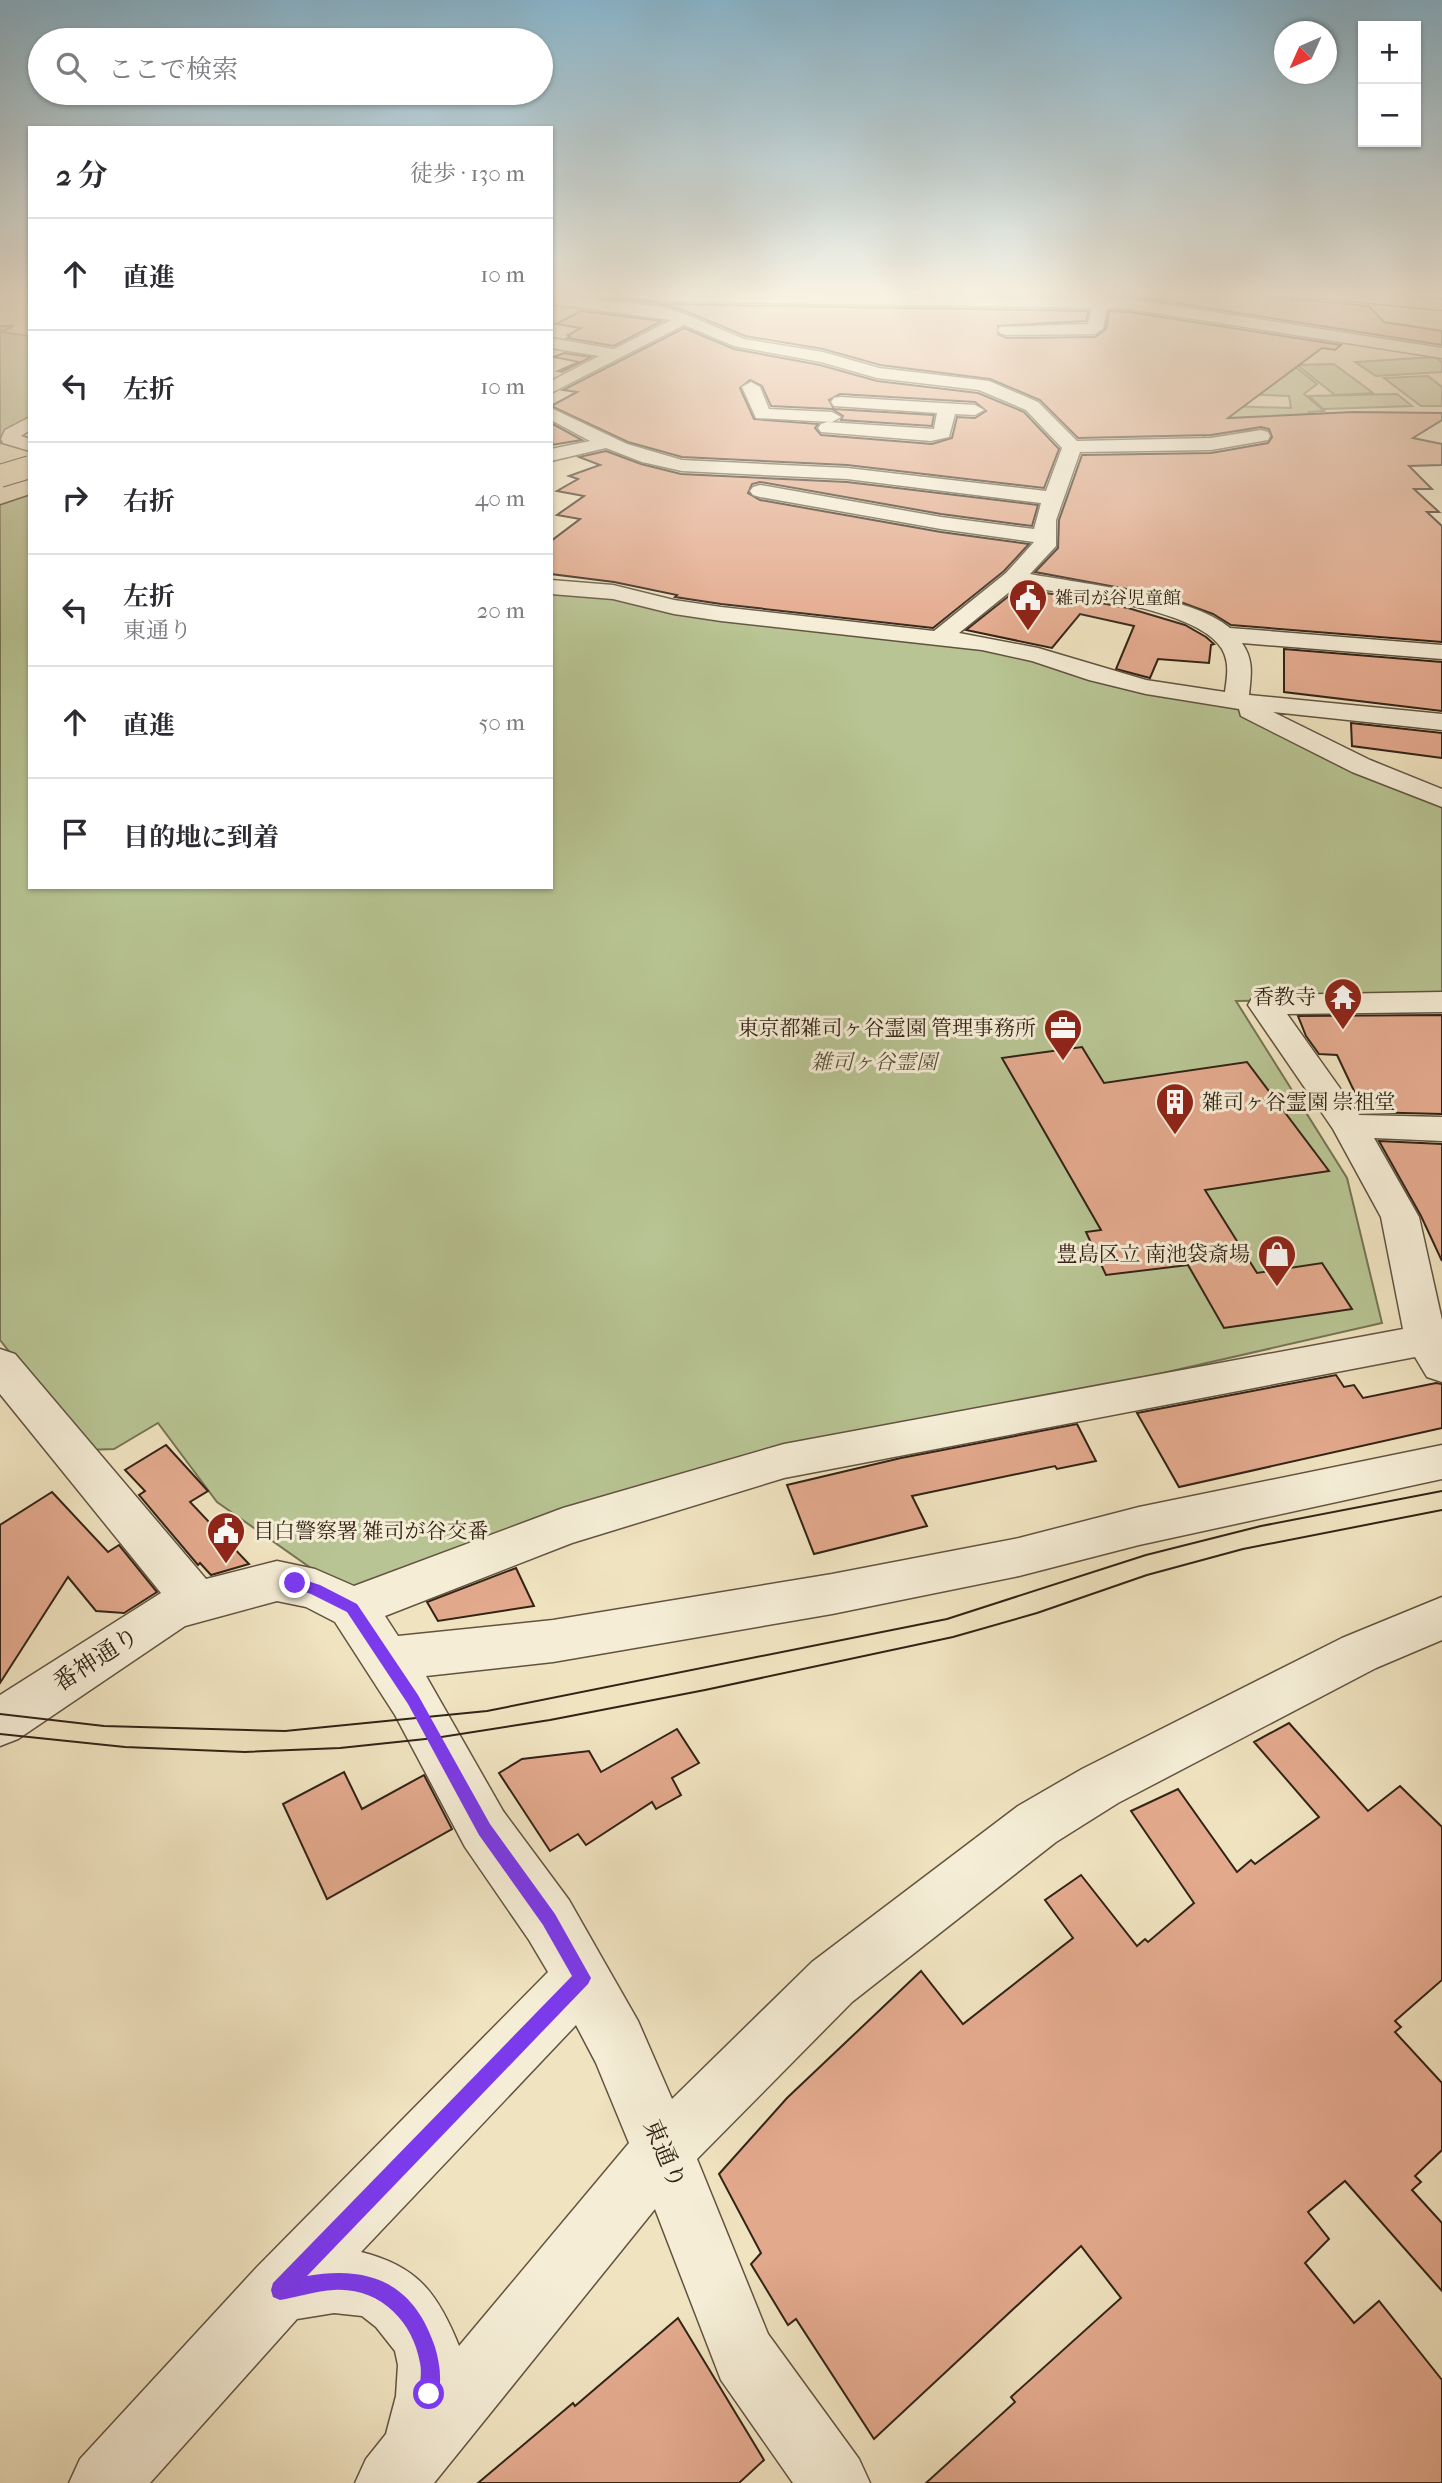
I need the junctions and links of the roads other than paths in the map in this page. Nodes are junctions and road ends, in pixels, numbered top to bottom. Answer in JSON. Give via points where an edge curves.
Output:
{"nodes":[{"id":1,"x":759,"y":407,"type":"edge"},
{"id":2,"x":837,"y":407,"type":"edge"},
{"id":3,"x":1030,"y":407,"type":"edge"},
{"id":4,"x":947,"y":408,"type":"junction"},
{"id":5,"x":1037,"y":413,"type":"junction"},
{"id":6,"x":553,"y":414,"type":"edge"},
{"id":7,"x":833,"y":416,"type":"junction"},
{"id":8,"x":28,"y":423,"type":"edge"},
{"id":9,"x":1261,"y":436,"type":"dead end"},
{"id":10,"x":609,"y":442,"type":"junction"},
{"id":11,"x":28,"y":444,"type":"edge"},
{"id":12,"x":1072,"y":447,"type":"junction"},
{"id":13,"x":553,"y":455,"type":"edge"},
{"id":14,"x":22,"y":462,"type":"edge"},
{"id":15,"x":813,"y":470,"type":"junction"},
{"id":16,"x":28,"y":475,"type":"edge"},
{"id":17,"x":0,"y":476,"type":"edge"},
{"id":18,"x":28,"y":482,"type":"edge"},
{"id":19,"x":0,"y":486,"type":"edge"},
{"id":20,"x":28,"y":488,"type":"edge"},
{"id":21,"x":760,"y":491,"type":"dead end"},
{"id":22,"x":0,"y":492,"type":"edge"},
{"id":23,"x":0,"y":498,"type":"edge"},
{"id":24,"x":1051,"y":498,"type":"junction"},
{"id":25,"x":1044,"y":537,"type":"junction"},
{"id":26,"x":1014,"y":578,"type":"junction"},
{"id":27,"x":553,"y":587,"type":"edge"},
{"id":28,"x":1224,"y":635,"type":"junction"},
{"id":29,"x":938,"y":639,"type":"junction"},
{"id":30,"x":1442,"y":652,"type":"edge"},
{"id":31,"x":1236,"y":702,"type":"junction"},
{"id":32,"x":1442,"y":722,"type":"edge"},
{"id":33,"x":1442,"y":799,"type":"edge"},
{"id":34,"x":1442,"y":1002,"type":"edge"},
{"id":35,"x":1349,"y":1126,"type":"junction"},
{"id":36,"x":1442,"y":1129,"type":"edge"},
{"id":37,"x":1434,"y":1353,"type":"edge"},
{"id":38,"x":0,"y":1364,"type":"edge"},
{"id":39,"x":1442,"y":1462,"type":"edge"},
{"id":40,"x":196,"y":1602,"type":"junction"},
{"id":41,"x":352,"y":1608,"type":"junction"},
{"id":42,"x":1442,"y":1618,"type":"edge"},
{"id":43,"x":387,"y":1659,"type":"junction"},
{"id":44,"x":0,"y":1723,"type":"edge"},
{"id":45,"x":582,"y":1978,"type":"junction"},
{"id":46,"x":663,"y":2150,"type":"junction"},
{"id":47,"x":280,"y":2290,"type":"junction"},
{"id":48,"x":403,"y":2468,"type":"edge"},
{"id":49,"x":104,"y":2483,"type":"edge"},
{"id":50,"x":835,"y":2483,"type":"edge"}],
"edges":[{"from":1,"to":7,"type":"street","via":[[762,414]]},
{"from":2,"to":7,"type":"street"},
{"from":3,"to":5,"type":"street"},
{"from":4,"to":5,"type":"street"},
{"from":4,"to":7,"type":"street"},
{"from":4,"to":7,"type":"street","via":[[942,433],[931,435]]},
{"from":5,"to":12,"type":"street"},
{"from":6,"to":10,"type":"street"},
{"from":7,"to":15,"type":"street"},
{"from":8,"to":11,"type":"street","via":[[10,439]]},
{"from":9,"to":12,"type":"street","via":[[1211,444]]},
{"from":10,"to":13,"type":"street"},
{"from":10,"to":15,"type":"street","via":[[663,462]]},
{"from":12,"to":24,"type":"street"},
{"from":14,"to":17,"type":"main road"},
{"from":15,"to":24,"type":"street"},
{"from":16,"to":19,"type":"main road"},
{"from":18,"to":22,"type":"main road"},
{"from":20,"to":23,"type":"main road"},
{"from":21,"to":25,"type":"street"},
{"from":24,"to":25,"type":"street"},
{"from":25,"to":26,"type":"street","via":[[1045,546]]},
{"from":26,"to":28,"type":"street","via":[[1167,607],[1198,616]]},
{"from":26,"to":29,"type":"street"},
{"from":27,"to":29,"type":"street","via":[[613,592],[721,614]]},
{"from":28,"to":30,"type":"street"},
{"from":28,"to":31,"type":"street","via":[[1240,668]]},
{"from":29,"to":31,"type":"street","via":[[1020,651],[1146,687]]},
{"from":31,"to":32,"type":"street"},
{"from":31,"to":33,"type":"street","via":[[1361,766]]},
{"from":34,"to":35,"type":"street","via":[[1264,1004]]},
{"from":35,"to":36,"type":"street"},
{"from":35,"to":37,"type":"street","via":[[1400,1217]]},
{"from":37,"to":41,"type":"street","via":[[784,1461],[563,1527]]},
{"from":38,"to":40,"type":"street"},
{"from":39,"to":43,"type":"street","via":[[832,1594],[553,1641]]},
{"from":40,"to":41,"type":"street","name":"番神通り","via":[[277,1581],[315,1589]]},
{"from":40,"to":44,"type":"street","name":"番神通り","via":[[169,1611]]},
{"from":41,"to":43,"type":"street","name":"東通り"},
{"from":42,"to":46,"type":"street","via":[[1359,1653],[1173,1747],[1037,1824],[832,1982]]},
{"from":43,"to":45,"type":"street","name":"東通り","via":[[484,1829],[549,1920]]},
{"from":45,"to":46,"type":"street","name":"東通り","via":[[617,2042]]},
{"from":45,"to":47,"type":"street"},
{"from":46,"to":48,"type":"street"},
{"from":46,"to":50,"type":"street","name":"東通り","via":[[744,2357]]},
{"from":47,"to":48,"type":"street","via":[[335,2280],[363,2284],[394,2297],[418,2326],[430,2365],[429,2394]]},
{"from":47,"to":49,"type":"street"}]}
